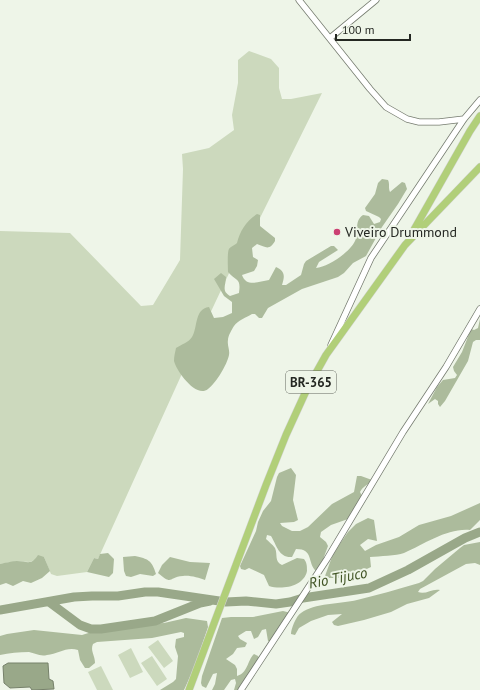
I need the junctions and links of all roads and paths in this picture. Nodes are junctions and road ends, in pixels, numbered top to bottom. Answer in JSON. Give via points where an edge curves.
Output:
{"nodes":[{"id":1,"x":300,"y":0,"type":"edge"},
{"id":2,"x":376,"y":0,"type":"edge"},
{"id":3,"x":330,"y":38,"type":"junction"},
{"id":4,"x":480,"y":100,"type":"edge"},
{"id":5,"x":480,"y":116,"type":"edge"},
{"id":6,"x":464,"y":119,"type":"junction"},
{"id":7,"x":480,"y":167,"type":"edge"},
{"id":8,"x":405,"y":245,"type":"junction"},
{"id":9,"x":480,"y":309,"type":"edge"},
{"id":10,"x":326,"y":355,"type":"junction"},
{"id":11,"x":190,"y":689,"type":"edge"},
{"id":12,"x":241,"y":690,"type":"edge"}],
"edges":[{"from":1,"to":3,"type":"street"},
{"from":2,"to":3,"type":"street"},
{"from":3,"to":6,"type":"street","via":[[386,107],[396,114],[419,122]]},
{"from":4,"to":6,"type":"street"},
{"from":5,"to":8,"type":"main road","number":"BR-365"},
{"from":6,"to":10,"type":"street","via":[[371,258]]},
{"from":7,"to":8,"type":"main road","number":"BR-365"},
{"from":8,"to":10,"type":"main road","number":"BR-365"},
{"from":9,"to":12,"type":"street","via":[[326,559]]},
{"from":10,"to":11,"type":"main road","number":"BR-365","via":[[286,435]]}]}
